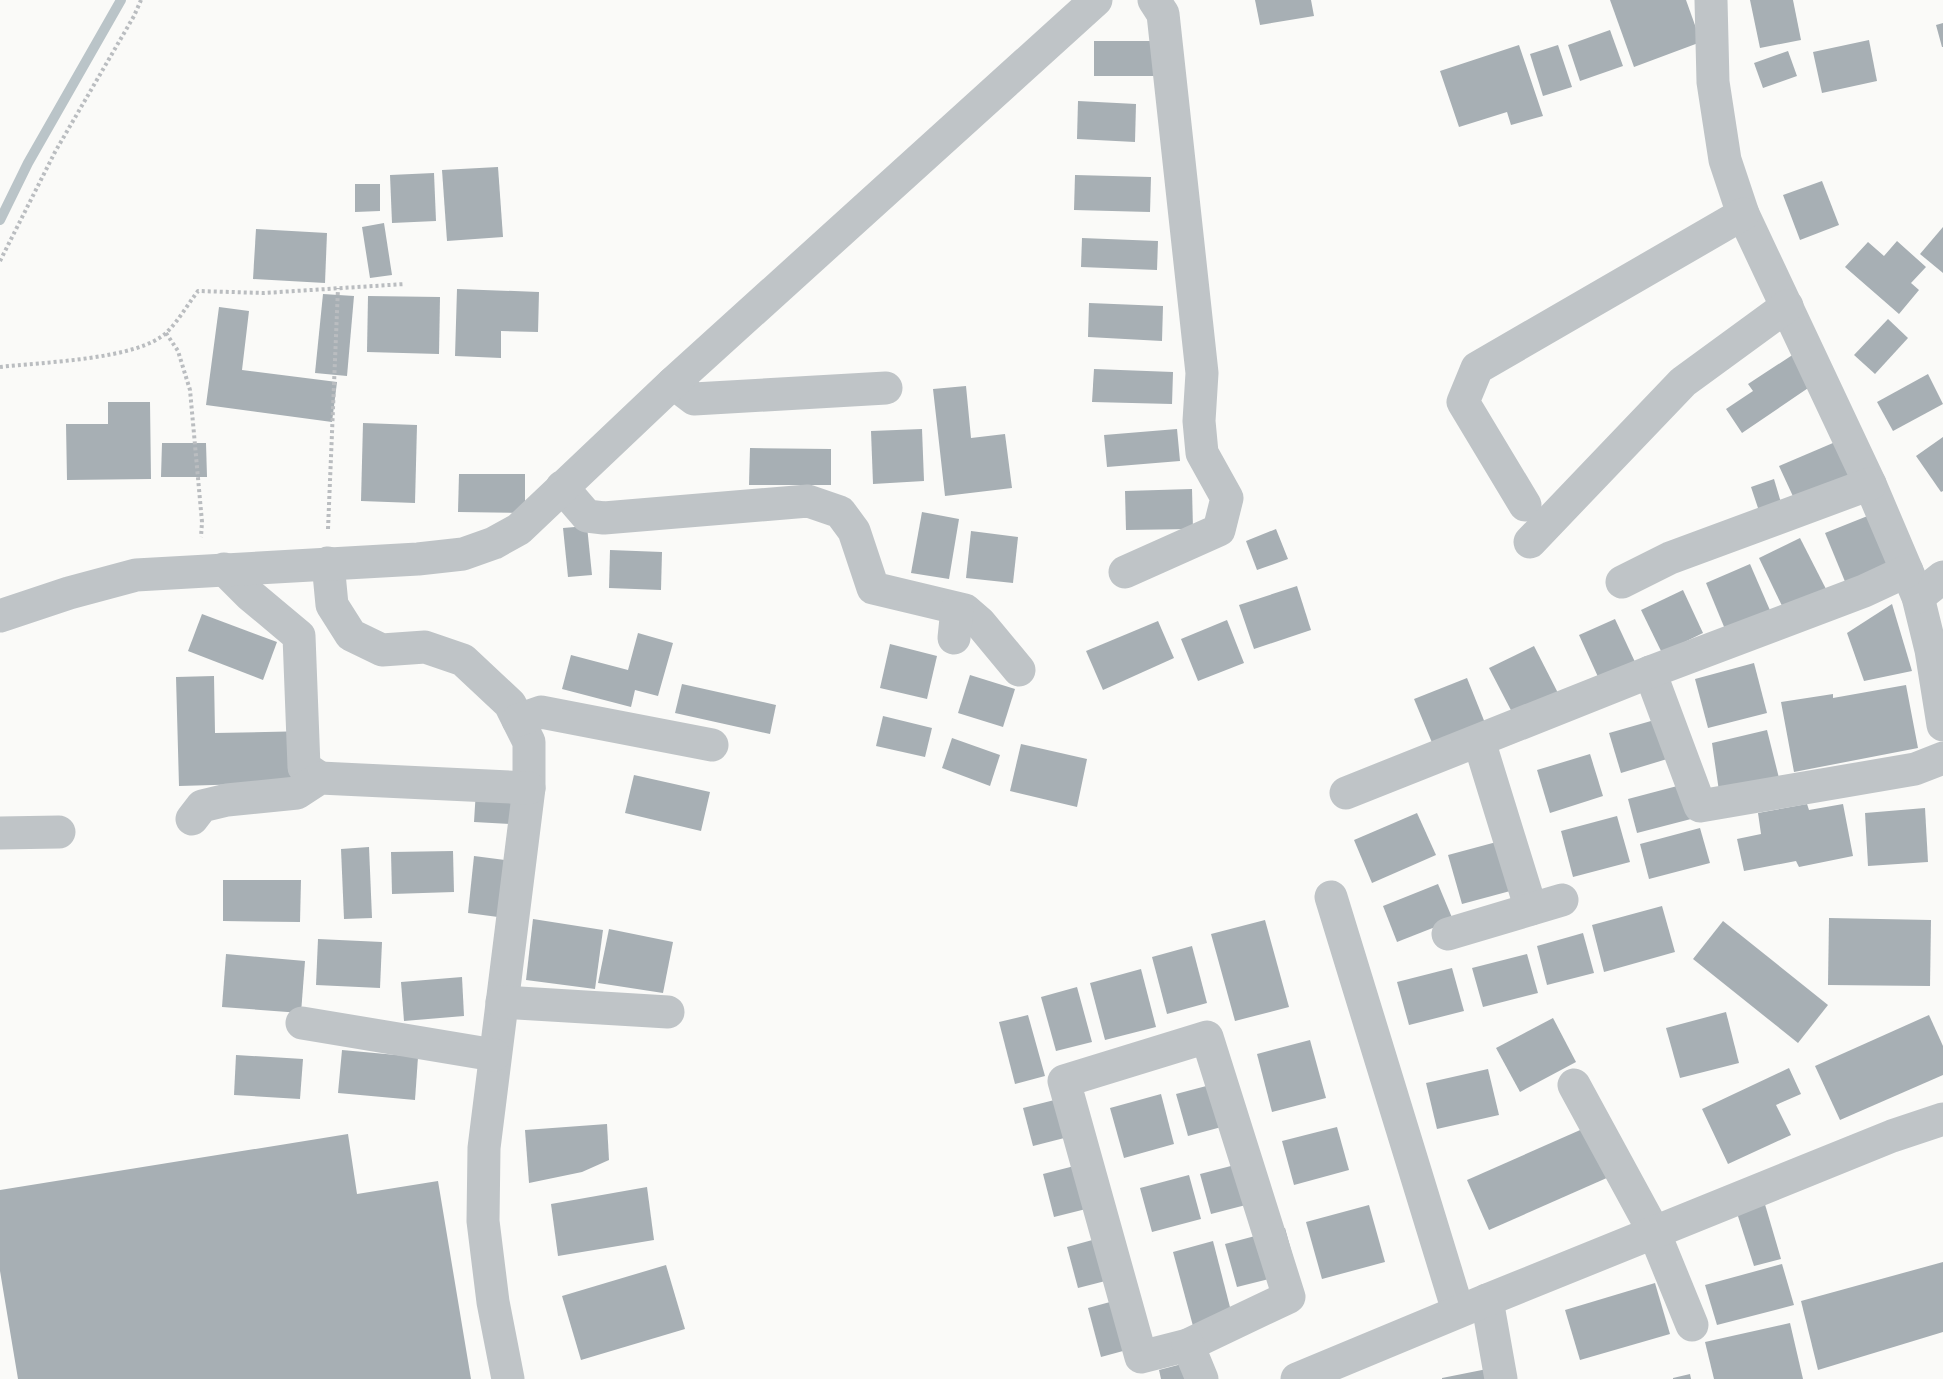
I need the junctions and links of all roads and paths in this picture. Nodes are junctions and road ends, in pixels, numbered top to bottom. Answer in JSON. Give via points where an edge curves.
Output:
{"nodes":[{"id":1,"x":141,"y":0,"type":"edge"},
{"id":2,"x":1096,"y":0,"type":"edge"},
{"id":3,"x":1154,"y":0,"type":"edge"},
{"id":4,"x":1711,"y":0,"type":"edge"},
{"id":5,"x":1743,"y":214,"type":"junction"},
{"id":6,"x":0,"y":261,"type":"edge"},
{"id":7,"x":405,"y":284,"type":"dead end"},
{"id":8,"x":338,"y":288,"type":"junction"},
{"id":9,"x":1787,"y":306,"type":"junction"},
{"id":10,"x":166,"y":333,"type":"junction"},
{"id":11,"x":0,"y":367,"type":"edge"},
{"id":12,"x":673,"y":383,"type":"junction"},
{"id":13,"x":886,"y":388,"type":"dead end"},
{"id":14,"x":1870,"y":484,"type":"junction"},
{"id":15,"x":562,"y":487,"type":"junction"},
{"id":16,"x":1525,"y":505,"type":"dead end"},
{"id":17,"x":1530,"y":542,"type":"dead end"},
{"id":18,"x":328,"y":563,"type":"junction"},
{"id":19,"x":212,"y":570,"type":"junction"},
{"id":20,"x":1125,"y":572,"type":"dead end"},
{"id":21,"x":1622,"y":582,"type":"dead end"},
{"id":22,"x":1923,"y":582,"type":"edge"},
{"id":23,"x":0,"y":616,"type":"edge"},
{"id":24,"x":1019,"y":670,"type":"dead end"},
{"id":25,"x":1650,"y":672,"type":"junction"},
{"id":26,"x":518,"y":720,"type":"junction"},
{"id":27,"x":1943,"y":725,"type":"edge"},
{"id":28,"x":1479,"y":741,"type":"junction"},
{"id":29,"x":712,"y":744,"type":"dead end"},
{"id":30,"x":1943,"y":758,"type":"edge"},
{"id":31,"x":320,"y":778,"type":"junction"},
{"id":32,"x":529,"y":788,"type":"junction"},
{"id":33,"x":1346,"y":793,"type":"dead end"},
{"id":34,"x":192,"y":819,"type":"dead end"},
{"id":35,"x":59,"y":832,"type":"dead end"},
{"id":36,"x":0,"y":833,"type":"edge"},
{"id":37,"x":1330,"y":897,"type":"dead end"},
{"id":38,"x":1562,"y":900,"type":"dead end"},
{"id":39,"x":1531,"y":909,"type":"junction"},
{"id":40,"x":1448,"y":934,"type":"dead end"},
{"id":41,"x":502,"y":1002,"type":"junction"},
{"id":42,"x":668,"y":1012,"type":"dead end"},
{"id":43,"x":302,"y":1023,"type":"dead end"},
{"id":44,"x":494,"y":1055,"type":"junction"},
{"id":45,"x":1574,"y":1085,"type":"dead end"},
{"id":46,"x":1943,"y":1119,"type":"edge"},
{"id":47,"x":1654,"y":1232,"type":"junction"},
{"id":48,"x":1473,"y":1305,"type":"junction"},
{"id":49,"x":1692,"y":1325,"type":"dead end"},
{"id":50,"x":1188,"y":1345,"type":"junction"},
{"id":51,"x":508,"y":1379,"type":"edge"},
{"id":52,"x":1202,"y":1379,"type":"edge"},
{"id":53,"x":1297,"y":1379,"type":"edge"},
{"id":54,"x":1501,"y":1379,"type":"edge"}],
"edges":[{"from":1,"to":6,"type":"path","via":[[55,152]]},
{"from":2,"to":12,"type":"street"},
{"from":3,"to":20,"type":"street","via":[[1163,14],[1202,373],[1202,453],[1227,498],[1219,530]]},
{"from":4,"to":5,"type":"street","via":[[1716,104],[1725,160]]},
{"from":5,"to":9,"type":"street"},
{"from":5,"to":16,"type":"street","via":[[1477,368],[1463,402]]},
{"from":7,"to":8,"type":"path"},
{"from":8,"to":10,"type":"path","via":[[264,293],[198,291]]},
{"from":8,"to":18,"type":"path"},
{"from":9,"to":14,"type":"street"},
{"from":9,"to":17,"type":"street","via":[[1683,382]]},
{"from":10,"to":11,"type":"path","via":[[141,348],[116,354]]},
{"from":10,"to":19,"type":"path","via":[[178,351],[190,390],[202,522]]},
{"from":12,"to":13,"type":"street","via":[[694,399]]},
{"from":12,"to":15,"type":"street"},
{"from":14,"to":21,"type":"street","via":[[1670,558]]},
{"from":14,"to":22,"type":"street"},
{"from":15,"to":18,"type":"street","via":[[519,529],[463,554]]},
{"from":15,"to":24,"type":"street","via":[[587,516],[604,518],[808,501],[840,512],[854,531],[873,588],[956,623],[965,610],[980,622]]},
{"from":18,"to":19,"type":"street"},
{"from":18,"to":26,"type":"street","via":[[332,605],[351,636],[381,650],[425,647],[463,660],[510,704]]},
{"from":19,"to":23,"type":"street","via":[[136,575]]},
{"from":19,"to":31,"type":"street","via":[[250,595],[299,636],[304,767]]},
{"from":22,"to":25,"type":"street","via":[[1864,591]]},
{"from":22,"to":27,"type":"street"},
{"from":25,"to":28,"type":"street"},
{"from":25,"to":30,"type":"street","via":[[1700,806],[1915,769]]},
{"from":26,"to":29,"type":"street","via":[[541,712]]},
{"from":26,"to":32,"type":"street","via":[[529,742]]},
{"from":28,"to":33,"type":"street"},
{"from":28,"to":39,"type":"street"},
{"from":31,"to":32,"type":"street"},
{"from":31,"to":34,"type":"street","via":[[297,794],[202,806]]},
{"from":32,"to":41,"type":"street"},
{"from":35,"to":36,"type":"street"},
{"from":37,"to":48,"type":"street"},
{"from":38,"to":39,"type":"street"},
{"from":39,"to":40,"type":"street"},
{"from":41,"to":42,"type":"street"},
{"from":41,"to":44,"type":"street"},
{"from":43,"to":44,"type":"street"},
{"from":44,"to":51,"type":"street","via":[[484,1148],[483,1221]]},
{"from":45,"to":47,"type":"street"},
{"from":46,"to":47,"type":"street"},
{"from":47,"to":48,"type":"street"},
{"from":47,"to":49,"type":"street"},
{"from":48,"to":53,"type":"street"},
{"from":48,"to":54,"type":"street"},
{"from":50,"to":50,"type":"street","via":[[1289,1297],[1207,1037],[1064,1081],[1140,1357]]},
{"from":50,"to":52,"type":"street"}]}
